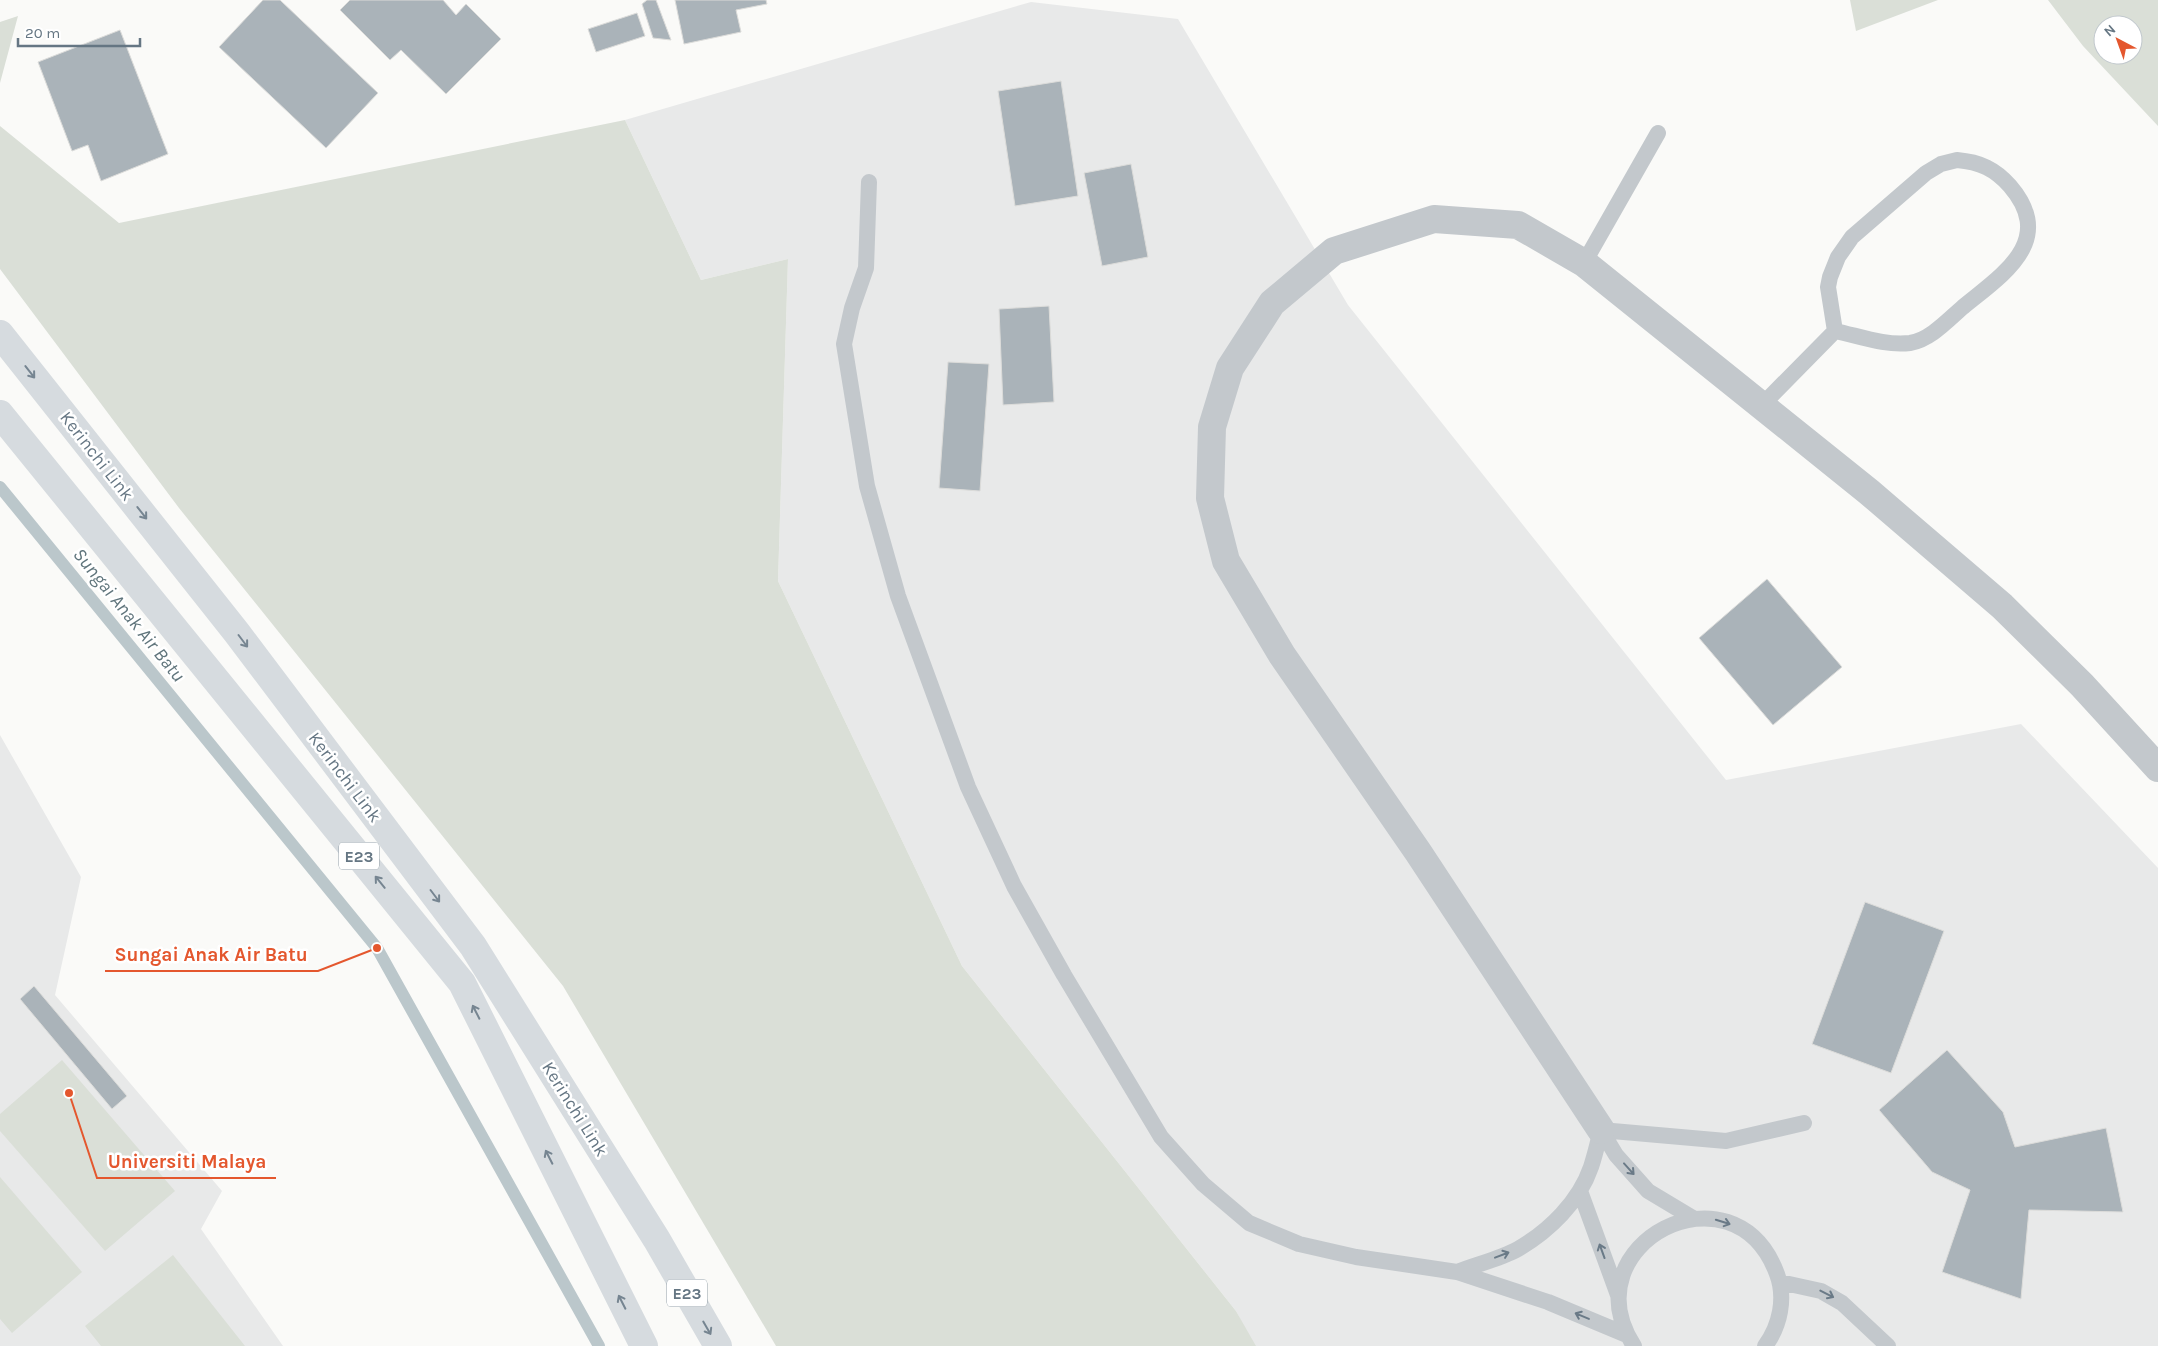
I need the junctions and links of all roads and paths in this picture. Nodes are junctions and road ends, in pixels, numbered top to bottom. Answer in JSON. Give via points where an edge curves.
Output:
{"nodes":[{"id":1,"x":1658,"y":133,"type":"dead end"},
{"id":2,"x":870,"y":182,"type":"dead end"},
{"id":3,"x":1584,"y":263,"type":"junction"},
{"id":4,"x":1835,"y":331,"type":"junction"},
{"id":5,"x":0,"y":334,"type":"edge"},
{"id":6,"x":1761,"y":406,"type":"junction"},
{"id":7,"x":0,"y":414,"type":"edge"},
{"id":8,"x":2158,"y":768,"type":"edge"},
{"id":9,"x":1804,"y":1123,"type":"dead end"},
{"id":10,"x":1601,"y":1130,"type":"junction"},
{"id":11,"x":1580,"y":1191,"type":"junction"},
{"id":12,"x":1693,"y":1218,"type":"junction"},
{"id":13,"x":1457,"y":1272,"type":"junction"},
{"id":14,"x":1780,"y":1282,"type":"junction"},
{"id":15,"x":1619,"y":1297,"type":"junction"},
{"id":16,"x":1630,"y":1341,"type":"edge"},
{"id":17,"x":644,"y":1346,"type":"edge"},
{"id":18,"x":718,"y":1346,"type":"edge"},
{"id":19,"x":1765,"y":1346,"type":"edge"},
{"id":20,"x":1888,"y":1346,"type":"edge"}],
"edges":[{"from":1,"to":3,"type":"lane"},
{"from":2,"to":13,"type":"lane","via":[[866,268],[844,344],[868,486],[898,596],[968,787],[1014,886],[1161,1136],[1203,1184],[1249,1224],[1299,1244]]},
{"from":3,"to":6,"type":"street"},
{"from":3,"to":10,"type":"street","via":[[1518,224],[1434,219],[1334,251],[1272,303],[1230,368],[1212,427],[1210,498],[1226,562],[1282,655],[1418,852]]},
{"from":4,"to":4,"type":"lane","via":[[1828,287],[1838,257],[1852,237],[1926,173],[1941,164],[1975,161],[1990,168],[2015,192],[2024,206],[2028,223],[2020,256],[2008,270],[1934,331],[1912,343],[1900,344]]},
{"from":4,"to":6,"type":"lane"},
{"from":5,"to":18,"type":"highway","name":"Kerinchi Link","number":"E23","one_way":true,"via":[[237,633],[473,946],[657,1240]]},
{"from":6,"to":8,"type":"street","via":[[1869,492],[2002,606],[2082,685]]},
{"from":17,"to":7,"type":"highway","number":"E23","one_way":true,"via":[[462,983]]},
{"from":9,"to":10,"type":"lane","via":[[1726,1140]]},
{"from":10,"to":11,"type":"lane","via":[[1591,1168]]},
{"from":10,"to":12,"type":"lane","one_way":true,"via":[[1616,1155],[1648,1191]]},
{"from":13,"to":11,"type":"lane","one_way":true,"via":[[1516,1250],[1543,1233]]},
{"from":15,"to":11,"type":"lane","one_way":true},
{"from":12,"to":14,"type":"lane","one_way":true,"via":[[1717,1219],[1739,1227],[1757,1241],[1772,1260]]},
{"from":12,"to":15,"type":"lane","via":[[1670,1224],[1650,1236],[1634,1253],[1623,1274]]},
{"from":16,"to":13,"type":"lane","one_way":true,"via":[[1548,1302]]},
{"from":14,"to":19,"type":"lane","via":[[1781,1309]]},
{"from":14,"to":20,"type":"lane","one_way":true,"via":[[1821,1291],[1842,1303]]},
{"from":15,"to":16,"type":"lane","via":[[1620,1316]]}]}
